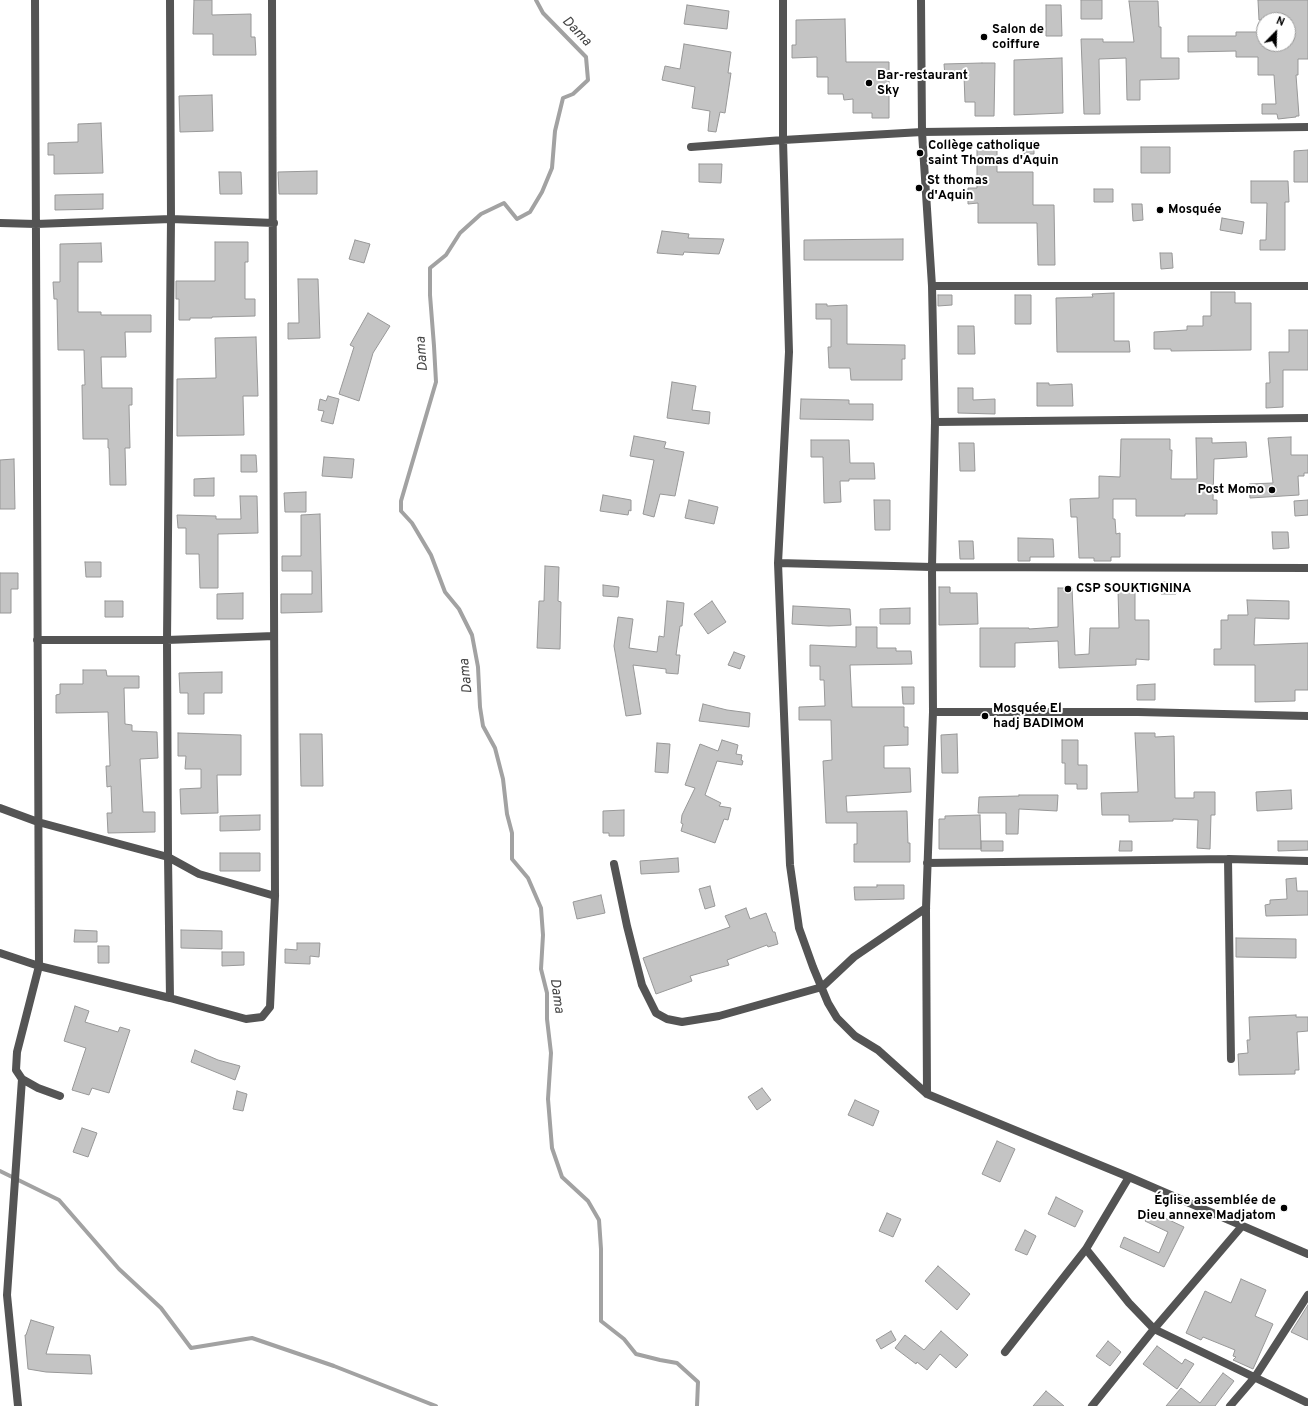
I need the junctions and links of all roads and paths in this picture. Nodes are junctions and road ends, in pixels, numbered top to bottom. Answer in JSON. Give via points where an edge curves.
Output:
{"nodes":[{"id":1,"x":35,"y":0,"type":"edge"},
{"id":2,"x":170,"y":0,"type":"edge"},
{"id":3,"x":272,"y":0,"type":"edge"},
{"id":4,"x":783,"y":0,"type":"edge"},
{"id":5,"x":921,"y":0,"type":"edge"},
{"id":6,"x":1308,"y":127,"type":"edge"},
{"id":7,"x":922,"y":132,"type":"junction"},
{"id":8,"x":783,"y":140,"type":"junction"},
{"id":9,"x":691,"y":147,"type":"dead end"},
{"id":10,"x":171,"y":219,"type":"junction"},
{"id":11,"x":0,"y":223,"type":"edge"},
{"id":12,"x":274,"y":223,"type":"junction"},
{"id":13,"x":36,"y":224,"type":"junction"},
{"id":14,"x":932,"y":286,"type":"junction"},
{"id":15,"x":1308,"y":286,"type":"edge"},
{"id":16,"x":1308,"y":418,"type":"edge"},
{"id":17,"x":935,"y":422,"type":"junction"},
{"id":18,"x":778,"y":563,"type":"junction"},
{"id":19,"x":932,"y":567,"type":"junction"},
{"id":20,"x":1308,"y":568,"type":"edge"},
{"id":21,"x":274,"y":636,"type":"junction"},
{"id":22,"x":37,"y":640,"type":"junction"},
{"id":23,"x":167,"y":640,"type":"junction"},
{"id":24,"x":933,"y":712,"type":"junction"},
{"id":25,"x":1308,"y":716,"type":"edge"},
{"id":26,"x":0,"y":808,"type":"edge"},
{"id":27,"x":38,"y":822,"type":"junction"},
{"id":28,"x":168,"y":857,"type":"junction"},
{"id":29,"x":1228,"y":859,"type":"junction"},
{"id":30,"x":1308,"y":861,"type":"edge"},
{"id":31,"x":928,"y":863,"type":"junction"},
{"id":32,"x":614,"y":864,"type":"dead end"},
{"id":33,"x":275,"y":896,"type":"junction"},
{"id":34,"x":926,"y":908,"type":"junction"},
{"id":35,"x":0,"y":953,"type":"edge"},
{"id":36,"x":39,"y":966,"type":"junction"},
{"id":37,"x":822,"y":987,"type":"junction"},
{"id":38,"x":170,"y":998,"type":"junction"},
{"id":39,"x":1231,"y":1059,"type":"dead end"},
{"id":40,"x":22,"y":1079,"type":"junction"},
{"id":41,"x":927,"y":1094,"type":"junction"},
{"id":42,"x":60,"y":1096,"type":"dead end"},
{"id":43,"x":1130,"y":1177,"type":"junction"},
{"id":44,"x":1242,"y":1226,"type":"junction"},
{"id":45,"x":1086,"y":1249,"type":"junction"},
{"id":46,"x":1308,"y":1254,"type":"edge"},
{"id":47,"x":4,"y":1294,"type":"edge"},
{"id":48,"x":1308,"y":1295,"type":"edge"},
{"id":49,"x":1154,"y":1329,"type":"junction"},
{"id":50,"x":1005,"y":1352,"type":"dead end"},
{"id":51,"x":1255,"y":1377,"type":"junction"},
{"id":52,"x":1308,"y":1403,"type":"edge"},
{"id":53,"x":18,"y":1406,"type":"edge"},
{"id":54,"x":1092,"y":1406,"type":"edge"},
{"id":55,"x":1230,"y":1406,"type":"edge"}],
"edges":[{"from":1,"to":13,"type":"street"},
{"from":2,"to":10,"type":"street"},
{"from":3,"to":12,"type":"street"},
{"from":4,"to":8,"type":"street"},
{"from":5,"to":7,"type":"street"},
{"from":6,"to":7,"type":"street"},
{"from":7,"to":8,"type":"street"},
{"from":7,"to":14,"type":"street"},
{"from":8,"to":9,"type":"street"},
{"from":8,"to":18,"type":"street","via":[[789,352]]},
{"from":10,"to":12,"type":"street"},
{"from":10,"to":13,"type":"street"},
{"from":10,"to":23,"type":"street"},
{"from":11,"to":13,"type":"street"},
{"from":12,"to":21,"type":"street"},
{"from":13,"to":22,"type":"street"},
{"from":14,"to":15,"type":"street"},
{"from":14,"to":17,"type":"street"},
{"from":16,"to":17,"type":"street"},
{"from":17,"to":19,"type":"street"},
{"from":18,"to":19,"type":"street"},
{"from":18,"to":37,"type":"street","via":[[790,865],[799,928]]},
{"from":19,"to":20,"type":"street"},
{"from":19,"to":24,"type":"street"},
{"from":21,"to":23,"type":"street"},
{"from":21,"to":33,"type":"street"},
{"from":22,"to":23,"type":"street"},
{"from":22,"to":27,"type":"street"},
{"from":23,"to":28,"type":"street"},
{"from":24,"to":25,"type":"street","via":[[1138,712]]},
{"from":24,"to":31,"type":"street"},
{"from":26,"to":27,"type":"street"},
{"from":27,"to":28,"type":"street"},
{"from":27,"to":36,"type":"street"},
{"from":28,"to":33,"type":"street","via":[[199,874]]},
{"from":28,"to":38,"type":"street"},
{"from":29,"to":30,"type":"street"},
{"from":29,"to":31,"type":"street"},
{"from":29,"to":39,"type":"street"},
{"from":31,"to":34,"type":"street"},
{"from":32,"to":37,"type":"street","via":[[642,985],[656,1013],[667,1019],[682,1022],[719,1016]]},
{"from":33,"to":38,"type":"street","via":[[270,1007],[262,1017],[246,1019]]},
{"from":34,"to":37,"type":"street","via":[[854,957]]},
{"from":34,"to":41,"type":"street"},
{"from":35,"to":36,"type":"street"},
{"from":36,"to":38,"type":"street"},
{"from":36,"to":40,"type":"street","via":[[17,1052],[16,1070]]},
{"from":37,"to":41,"type":"street","via":[[837,1018],[855,1036],[878,1050]]},
{"from":40,"to":42,"type":"street"},
{"from":40,"to":47,"type":"street"},
{"from":41,"to":43,"type":"street"},
{"from":43,"to":44,"type":"street"},
{"from":43,"to":45,"type":"street"},
{"from":44,"to":46,"type":"street"},
{"from":44,"to":49,"type":"street"},
{"from":45,"to":49,"type":"street","via":[[1129,1303]]},
{"from":45,"to":50,"type":"street"},
{"from":47,"to":53,"type":"street"},
{"from":48,"to":51,"type":"street"},
{"from":49,"to":51,"type":"street"},
{"from":49,"to":54,"type":"street"},
{"from":51,"to":52,"type":"street"},
{"from":51,"to":55,"type":"street"}]}
